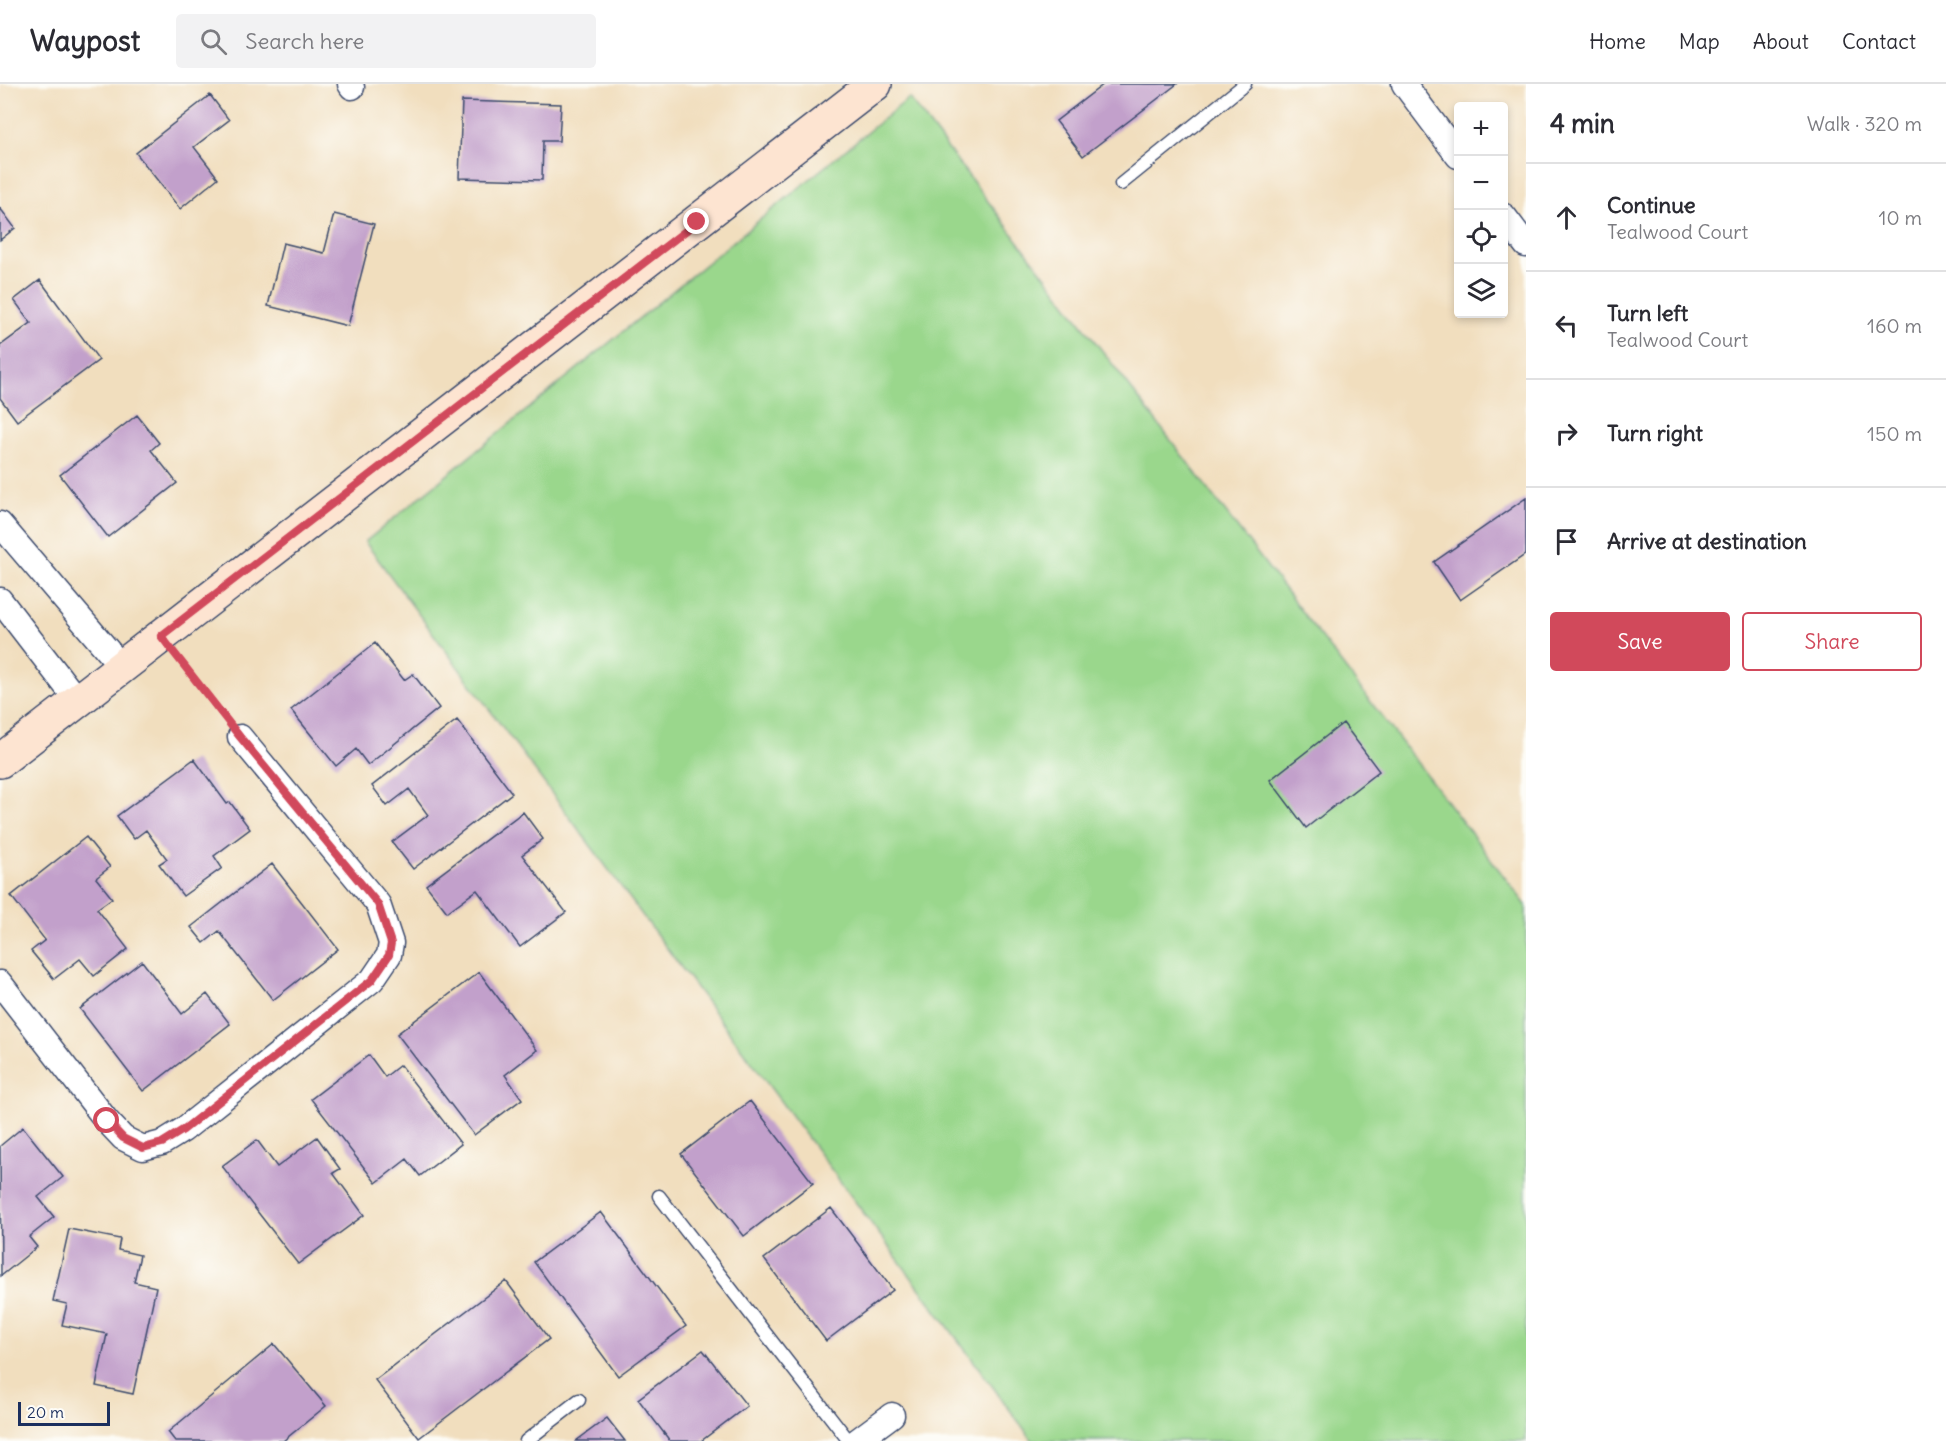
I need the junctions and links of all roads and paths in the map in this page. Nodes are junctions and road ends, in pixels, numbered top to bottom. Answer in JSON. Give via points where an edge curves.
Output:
{"nodes":[{"id":1,"x":875,"y":84,"type":"edge"},
{"id":2,"x":1245,"y":84,"type":"edge"},
{"id":3,"x":1404,"y":84,"type":"edge"},
{"id":4,"x":1454,"y":151,"type":"edge"},
{"id":5,"x":1121,"y":184,"type":"dead end"},
{"id":6,"x":1508,"y":222,"type":"edge"},
{"id":7,"x":1526,"y":245,"type":"edge"},
{"id":8,"x":0,"y":524,"type":"edge"},
{"id":9,"x":0,"y":600,"type":"edge"},
{"id":10,"x":161,"y":636,"type":"junction"},
{"id":11,"x":121,"y":666,"type":"junction"},
{"id":12,"x":78,"y":700,"type":"junction"},
{"id":13,"x":240,"y":737,"type":"joint"},
{"id":14,"x":0,"y":761,"type":"edge"},
{"id":15,"x":0,"y":983,"type":"edge"},
{"id":16,"x":659,"y":1196,"type":"dead end"},
{"id":17,"x":579,"y":1400,"type":"dead end"},
{"id":18,"x":892,"y":1415,"type":"dead end"},
{"id":19,"x":526,"y":1441,"type":"edge"},
{"id":20,"x":849,"y":1441,"type":"edge"},
{"id":21,"x":857,"y":1441,"type":"edge"}],
"edges":[{"from":1,"to":10,"type":"main road"},
{"from":2,"to":5,"type":"lane"},
{"from":3,"to":4,"type":"street"},
{"from":6,"to":7,"type":"street"},
{"from":8,"to":11,"type":"street"},
{"from":9,"to":12,"type":"street"},
{"from":10,"to":11,"type":"main road"},
{"from":10,"to":13,"type":"path"},
{"from":11,"to":12,"type":"main road"},
{"from":12,"to":14,"type":"main road"},
{"from":13,"to":15,"type":"street","via":[[378,904],[391,943],[389,955],[372,980],[183,1130],[162,1143],[143,1148],[123,1138],[107,1121]]},
{"from":16,"to":20,"type":"lane"},
{"from":17,"to":19,"type":"lane"},
{"from":18,"to":21,"type":"street"}]}
